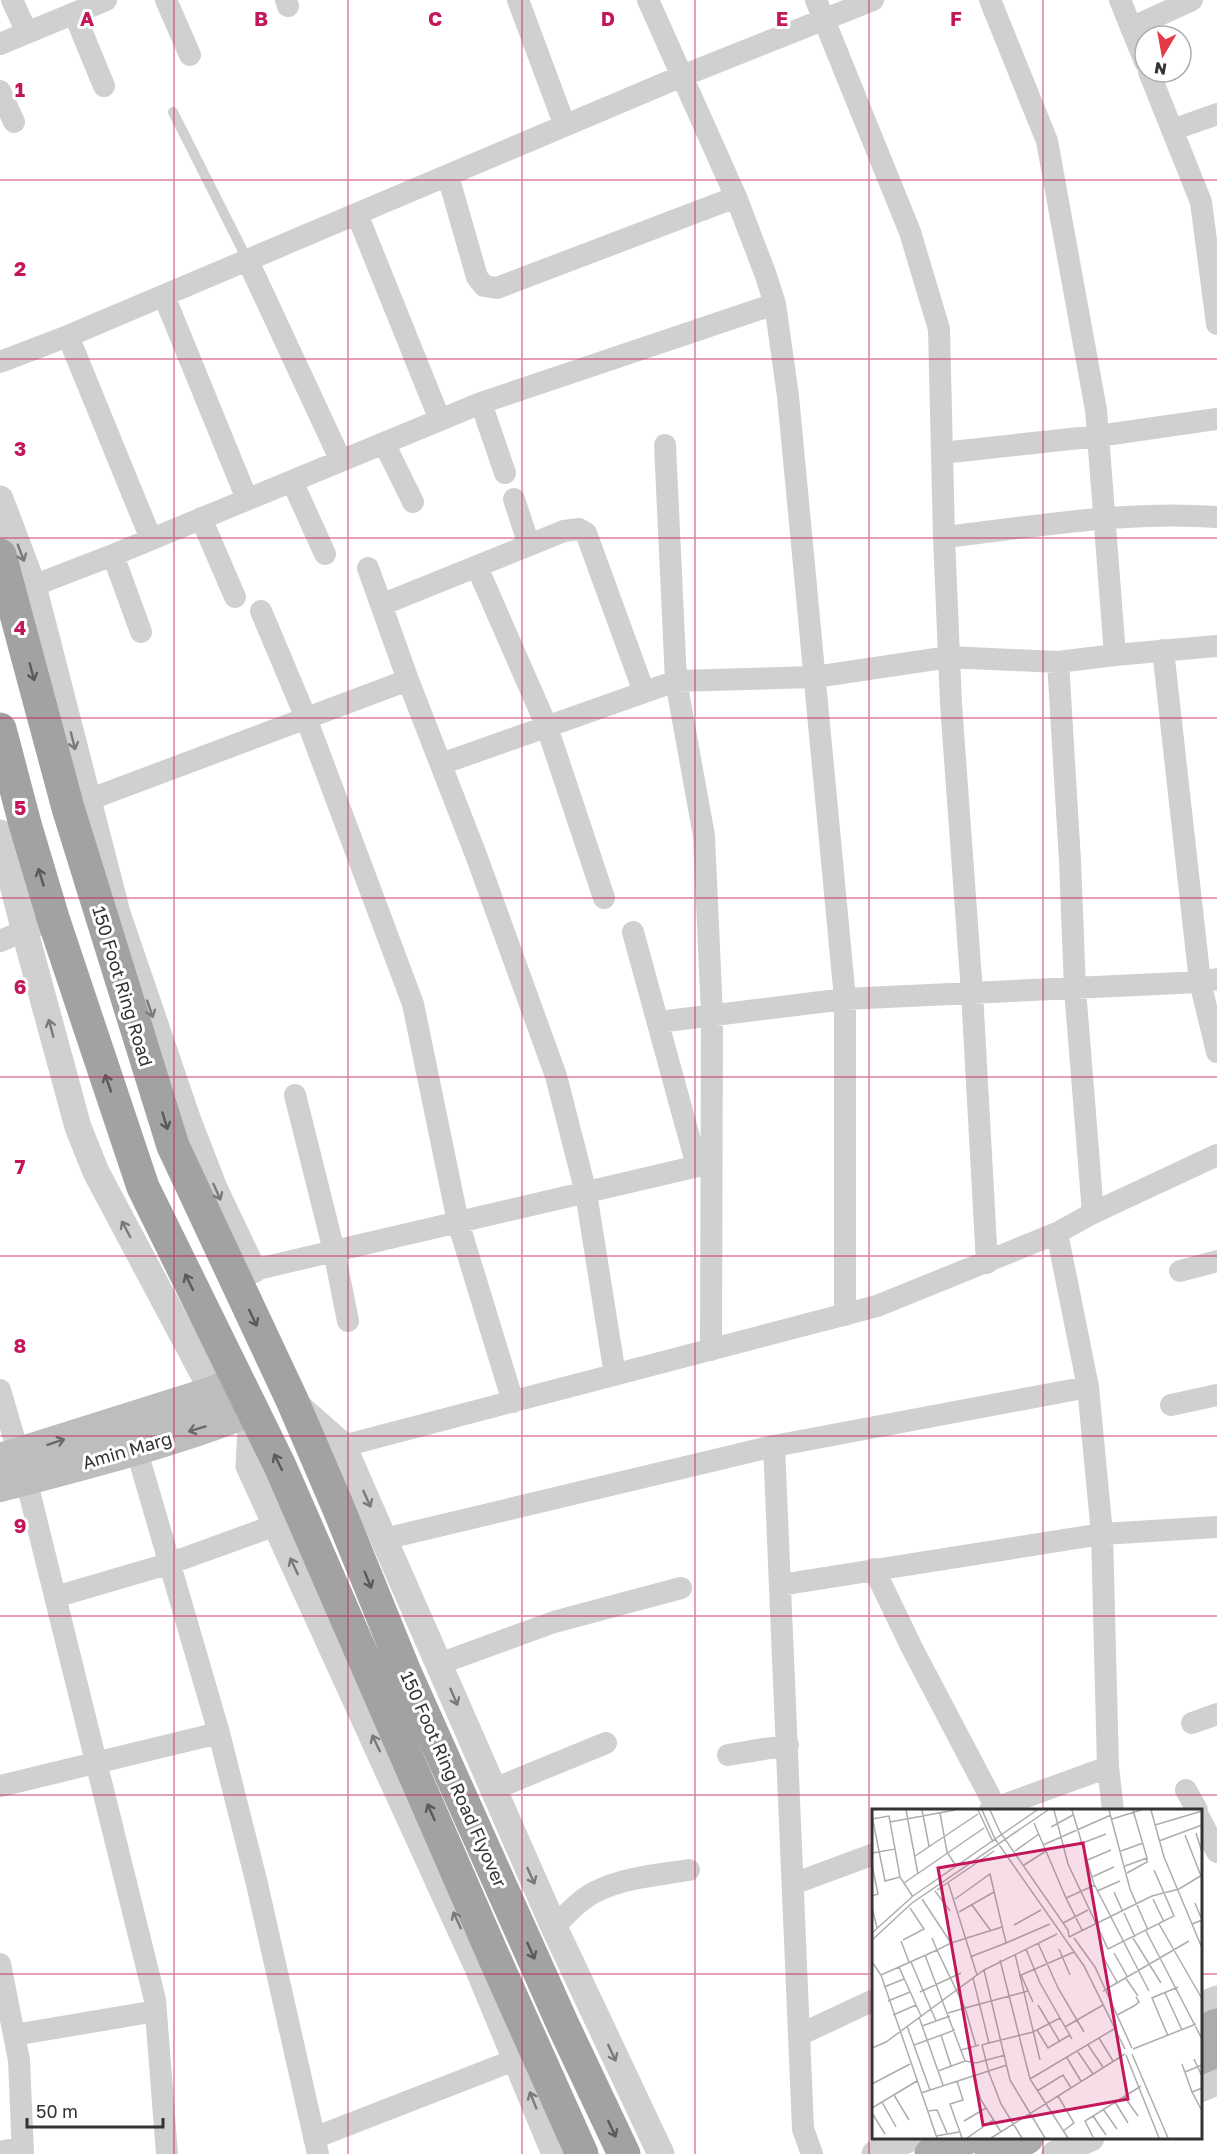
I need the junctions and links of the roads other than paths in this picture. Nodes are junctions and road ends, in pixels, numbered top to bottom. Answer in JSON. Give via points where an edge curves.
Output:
{"nodes":[{"id":1,"x":12,"y":0,"type":"edge"},
{"id":2,"x":106,"y":0,"type":"edge"},
{"id":3,"x":166,"y":0,"type":"edge"},
{"id":4,"x":518,"y":0,"type":"edge"},
{"id":5,"x":648,"y":0,"type":"edge"},
{"id":6,"x":816,"y":0,"type":"edge"},
{"id":7,"x":873,"y":0,"type":"edge"},
{"id":8,"x":990,"y":0,"type":"edge"},
{"id":9,"x":1120,"y":0,"type":"edge"},
{"id":10,"x":1192,"y":0,"type":"edge"},
{"id":11,"x":74,"y":13,"type":"junction"},
{"id":12,"x":825,"y":21,"type":"junction"},
{"id":13,"x":1131,"y":28,"type":"junction"},
{"id":14,"x":27,"y":33,"type":"junction"},
{"id":15,"x":1133,"y":33,"type":"edge"},
{"id":16,"x":0,"y":44,"type":"edge"},
{"id":17,"x":190,"y":55,"type":"dead end"},
{"id":18,"x":682,"y":76,"type":"junction"},
{"id":19,"x":1154,"y":84,"type":"edge"},
{"id":20,"x":104,"y":86,"type":"dead end"},
{"id":21,"x":0,"y":91,"type":"edge"},
{"id":22,"x":173,"y":112,"type":"dead end"},
{"id":23,"x":1217,"y":114,"type":"edge"},
{"id":24,"x":14,"y":122,"type":"dead end"},
{"id":25,"x":565,"y":126,"type":"junction"},
{"id":26,"x":1172,"y":130,"type":"junction"},
{"id":27,"x":448,"y":176,"type":"junction"},
{"id":28,"x":736,"y":197,"type":"junction"},
{"id":29,"x":357,"y":214,"type":"junction"},
{"id":30,"x":247,"y":259,"type":"junction"},
{"id":31,"x":164,"y":296,"type":"junction"},
{"id":32,"x":775,"y":304,"type":"junction"},
{"id":33,"x":1217,"y":324,"type":"edge"},
{"id":34,"x":68,"y":336,"type":"junction"},
{"id":35,"x":0,"y":362,"type":"edge"},
{"id":36,"x":481,"y":403,"type":"junction"},
{"id":37,"x":1217,"y":419,"type":"edge"},
{"id":38,"x":440,"y":420,"type":"junction"},
{"id":39,"x":1098,"y":436,"type":"junction"},
{"id":40,"x":384,"y":443,"type":"junction"},
{"id":41,"x":665,"y":445,"type":"dead end"},
{"id":42,"x":942,"y":453,"type":"junction"},
{"id":43,"x":341,"y":461,"type":"junction"},
{"id":44,"x":505,"y":473,"type":"dead end"},
{"id":45,"x":292,"y":481,"type":"junction"},
{"id":46,"x":0,"y":499,"type":"edge"},
{"id":47,"x":247,"y":499,"type":"junction"},
{"id":48,"x":514,"y":499,"type":"dead end"},
{"id":49,"x":413,"y":502,"type":"dead end"},
{"id":50,"x":1217,"y":517,"type":"edge"},
{"id":51,"x":201,"y":518,"type":"junction"},
{"id":52,"x":1105,"y":519,"type":"junction"},
{"id":53,"x":944,"y":537,"type":"junction"},
{"id":54,"x":151,"y":539,"type":"junction"},
{"id":55,"x":529,"y":545,"type":"junction"},
{"id":56,"x":325,"y":554,"type":"dead end"},
{"id":57,"x":0,"y":555,"type":"edge"},
{"id":58,"x":113,"y":555,"type":"junction"},
{"id":59,"x":477,"y":567,"type":"junction"},
{"id":60,"x":368,"y":568,"type":"dead end"},
{"id":61,"x":22,"y":590,"type":"junction"},
{"id":62,"x":235,"y":597,"type":"dead end"},
{"id":63,"x":381,"y":605,"type":"junction"},
{"id":64,"x":261,"y":611,"type":"dead end"},
{"id":65,"x":141,"y":632,"type":"dead end"},
{"id":66,"x":1217,"y":646,"type":"edge"},
{"id":67,"x":1163,"y":650,"type":"junction"},
{"id":68,"x":1115,"y":655,"type":"junction"},
{"id":69,"x":949,"y":657,"type":"junction"},
{"id":70,"x":1058,"y":662,"type":"junction"},
{"id":71,"x":815,"y":677,"type":"junction"},
{"id":72,"x":408,"y":680,"type":"junction"},
{"id":73,"x":676,"y":681,"type":"junction"},
{"id":74,"x":644,"y":692,"type":"junction"},
{"id":75,"x":306,"y":718,"type":"junction"},
{"id":76,"x":547,"y":727,"type":"junction"},
{"id":77,"x":0,"y":729,"type":"edge"},
{"id":78,"x":441,"y":764,"type":"junction"},
{"id":79,"x":78,"y":804,"type":"junction"},
{"id":80,"x":0,"y":833,"type":"edge"},
{"id":81,"x":604,"y":897,"type":"dead end"},
{"id":82,"x":26,"y":931,"type":"edge"},
{"id":83,"x":633,"y":932,"type":"dead end"},
{"id":84,"x":1209,"y":981,"type":"edge"},
{"id":85,"x":1075,"y":989,"type":"junction"},
{"id":86,"x":972,"y":993,"type":"junction"},
{"id":87,"x":845,"y":999,"type":"junction"},
{"id":88,"x":711,"y":1015,"type":"junction"},
{"id":89,"x":658,"y":1022,"type":"junction"},
{"id":90,"x":1217,"y":1052,"type":"edge"},
{"id":91,"x":295,"y":1095,"type":"dead end"},
{"id":92,"x":1217,"y":1155,"type":"edge"},
{"id":93,"x":704,"y":1165,"type":"junction"},
{"id":94,"x":586,"y":1192,"type":"junction"},
{"id":95,"x":1093,"y":1213,"type":"junction"},
{"id":96,"x":458,"y":1222,"type":"junction"},
{"id":97,"x":1057,"y":1233,"type":"junction"},
{"id":98,"x":334,"y":1251,"type":"junction"},
{"id":99,"x":1217,"y":1261,"type":"edge"},
{"id":100,"x":987,"y":1263,"type":"junction"},
{"id":101,"x":1180,"y":1271,"type":"dead end"},
{"id":102,"x":243,"y":1272,"type":"junction"},
{"id":103,"x":845,"y":1315,"type":"junction"},
{"id":104,"x":348,"y":1322,"type":"dead end"},
{"id":105,"x":711,"y":1350,"type":"junction"},
{"id":106,"x":615,"y":1375,"type":"junction"},
{"id":107,"x":225,"y":1386,"type":"junction"},
{"id":108,"x":1088,"y":1387,"type":"junction"},
{"id":109,"x":0,"y":1390,"type":"edge"},
{"id":110,"x":1217,"y":1395,"type":"edge"},
{"id":111,"x":292,"y":1401,"type":"junction"},
{"id":112,"x":513,"y":1402,"type":"junction"},
{"id":113,"x":1171,"y":1405,"type":"dead end"},
{"id":114,"x":252,"y":1410,"type":"junction"},
{"id":115,"x":343,"y":1446,"type":"junction"},
{"id":116,"x":774,"y":1446,"type":"junction"},
{"id":117,"x":136,"y":1448,"type":"junction"},
{"id":118,"x":11,"y":1470,"type":"edge"},
{"id":119,"x":289,"y":1520,"type":"junction"},
{"id":120,"x":1217,"y":1527,"type":"edge"},
{"id":121,"x":1102,"y":1534,"type":"junction"},
{"id":122,"x":384,"y":1539,"type":"junction"},
{"id":123,"x":171,"y":1563,"type":"junction"},
{"id":124,"x":874,"y":1569,"type":"junction"},
{"id":125,"x":780,"y":1585,"type":"junction"},
{"id":126,"x":681,"y":1588,"type":"dead end"},
{"id":127,"x":55,"y":1596,"type":"junction"},
{"id":128,"x":439,"y":1664,"type":"junction"},
{"id":129,"x":1217,"y":1714,"type":"edge"},
{"id":130,"x":1192,"y":1723,"type":"dead end"},
{"id":131,"x":219,"y":1732,"type":"junction"},
{"id":132,"x":606,"y":1743,"type":"dead end"},
{"id":133,"x":788,"y":1745,"type":"junction"},
{"id":134,"x":728,"y":1755,"type":"dead end"},
{"id":135,"x":95,"y":1763,"type":"junction"},
{"id":136,"x":1108,"y":1767,"type":"junction"},
{"id":137,"x":0,"y":1786,"type":"edge"},
{"id":138,"x":494,"y":1789,"type":"junction"},
{"id":139,"x":1186,"y":1790,"type":"dead end"},
{"id":140,"x":993,"y":1809,"type":"edge"},
{"id":141,"x":1113,"y":1809,"type":"edge"},
{"id":142,"x":1196,"y":1809,"type":"edge"},
{"id":143,"x":1202,"y":1822,"type":"edge"},
{"id":144,"x":1217,"y":1852,"type":"edge"},
{"id":145,"x":872,"y":1854,"type":"edge"},
{"id":146,"x":689,"y":1870,"type":"dead end"},
{"id":147,"x":793,"y":1884,"type":"junction"},
{"id":148,"x":554,"y":1927,"type":"junction"},
{"id":149,"x":0,"y":1964,"type":"edge"},
{"id":150,"x":1217,"y":1999,"type":"edge"},
{"id":151,"x":872,"y":2000,"type":"edge"},
{"id":152,"x":1202,"y":2005,"type":"edge"},
{"id":153,"x":4,"y":2007,"type":"edge"},
{"id":154,"x":156,"y":2011,"type":"junction"},
{"id":155,"x":1217,"y":2025,"type":"edge"},
{"id":156,"x":1202,"y":2031,"type":"edge"},
{"id":157,"x":14,"y":2035,"type":"junction"},
{"id":158,"x":799,"y":2036,"type":"junction"},
{"id":159,"x":1217,"y":2051,"type":"edge"},
{"id":160,"x":1202,"y":2057,"type":"edge"},
{"id":161,"x":517,"y":2059,"type":"junction"},
{"id":162,"x":1217,"y":2082,"type":"edge"},
{"id":163,"x":1202,"y":2088,"type":"edge"},
{"id":164,"x":909,"y":2139,"type":"edge"},
{"id":165,"x":966,"y":2139,"type":"edge"},
{"id":166,"x":1025,"y":2139,"type":"edge"},
{"id":167,"x":316,"y":2146,"type":"edge"},
{"id":168,"x":23,"y":2150,"type":"edge"},
{"id":169,"x":0,"y":2152,"type":"edge"},
{"id":170,"x":167,"y":2154,"type":"edge"},
{"id":171,"x":555,"y":2154,"type":"edge"},
{"id":172,"x":582,"y":2154,"type":"edge"},
{"id":173,"x":624,"y":2154,"type":"edge"},
{"id":174,"x":661,"y":2154,"type":"edge"},
{"id":175,"x":812,"y":2154,"type":"edge"},
{"id":176,"x":875,"y":2154,"type":"edge"},
{"id":177,"x":931,"y":2154,"type":"edge"},
{"id":178,"x":991,"y":2154,"type":"edge"}],
"edges":[{"from":1,"to":14,"type":"street"},
{"from":2,"to":11,"type":"street"},
{"from":3,"to":17,"type":"street"},
{"from":4,"to":25,"type":"street"},
{"from":5,"to":18,"type":"street"},
{"from":6,"to":12,"type":"street"},
{"from":7,"to":12,"type":"street"},
{"from":8,"to":39,"type":"street","via":[[1047,141]]},
{"from":9,"to":13,"type":"street"},
{"from":10,"to":13,"type":"street"},
{"from":11,"to":14,"type":"street"},
{"from":11,"to":20,"type":"street"},
{"from":12,"to":18,"type":"street"},
{"from":12,"to":42,"type":"street","via":[[910,232],[939,329]]},
{"from":13,"to":15,"type":"street"},
{"from":14,"to":16,"type":"street"},
{"from":18,"to":25,"type":"street"},
{"from":18,"to":28,"type":"street"},
{"from":19,"to":26,"type":"street"},
{"from":21,"to":24,"type":"street"},
{"from":22,"to":30,"type":"lane"},
{"from":23,"to":26,"type":"street"},
{"from":25,"to":27,"type":"street"},
{"from":26,"to":33,"type":"street","via":[[1201,201]]},
{"from":27,"to":28,"type":"street","via":[[477,277],[484,286],[497,288]]},
{"from":27,"to":29,"type":"street"},
{"from":28,"to":32,"type":"street"},
{"from":29,"to":30,"type":"street"},
{"from":29,"to":38,"type":"street"},
{"from":30,"to":31,"type":"street"},
{"from":30,"to":43,"type":"street"},
{"from":31,"to":34,"type":"street"},
{"from":31,"to":47,"type":"street"},
{"from":32,"to":36,"type":"street"},
{"from":32,"to":71,"type":"street","via":[[788,396]]},
{"from":34,"to":35,"type":"street"},
{"from":34,"to":54,"type":"street"},
{"from":36,"to":38,"type":"street"},
{"from":36,"to":44,"type":"street"},
{"from":37,"to":39,"type":"street"},
{"from":38,"to":40,"type":"street"},
{"from":39,"to":42,"type":"street"},
{"from":39,"to":52,"type":"street"},
{"from":40,"to":43,"type":"street"},
{"from":40,"to":49,"type":"street"},
{"from":41,"to":73,"type":"street"},
{"from":42,"to":53,"type":"street"},
{"from":43,"to":45,"type":"street"},
{"from":45,"to":47,"type":"street"},
{"from":45,"to":56,"type":"street"},
{"from":46,"to":61,"type":"street","one_way":true},
{"from":47,"to":51,"type":"street"},
{"from":48,"to":55,"type":"street"},
{"from":50,"to":52,"type":"street"},
{"from":51,"to":54,"type":"street"},
{"from":51,"to":62,"type":"street"},
{"from":52,"to":53,"type":"street"},
{"from":52,"to":68,"type":"street"},
{"from":53,"to":69,"type":"street"},
{"from":54,"to":58,"type":"street"},
{"from":55,"to":59,"type":"street"},
{"from":55,"to":74,"type":"street","via":[[564,531],[579,529],[586,534]]},
{"from":57,"to":61,"type":"highway","name":"150 Foot Ring Road"},
{"from":58,"to":61,"type":"street"},
{"from":58,"to":65,"type":"street"},
{"from":59,"to":63,"type":"street"},
{"from":59,"to":76,"type":"street"},
{"from":60,"to":63,"type":"street"},
{"from":61,"to":79,"type":"highway","name":"150 Foot Ring Road","one_way":true},
{"from":63,"to":72,"type":"street"},
{"from":64,"to":75,"type":"street"},
{"from":66,"to":67,"type":"street"},
{"from":67,"to":68,"type":"street"},
{"from":67,"to":84,"type":"street"},
{"from":68,"to":70,"type":"street"},
{"from":69,"to":70,"type":"street"},
{"from":69,"to":71,"type":"street"},
{"from":69,"to":86,"type":"street"},
{"from":70,"to":85,"type":"street"},
{"from":71,"to":73,"type":"street"},
{"from":71,"to":87,"type":"street"},
{"from":72,"to":75,"type":"street"},
{"from":72,"to":78,"type":"street"},
{"from":73,"to":74,"type":"street"},
{"from":73,"to":88,"type":"street","via":[[704,836]]},
{"from":74,"to":76,"type":"street"},
{"from":75,"to":79,"type":"street"},
{"from":75,"to":96,"type":"street","via":[[413,1004]]},
{"from":76,"to":78,"type":"street"},
{"from":76,"to":81,"type":"street"},
{"from":82,"to":77,"type":"highway","one_way":true,"via":[[25,824]]},
{"from":78,"to":94,"type":"street","via":[[556,1076]]},
{"from":79,"to":102,"type":"highway","name":"150 Foot Ring Road","one_way":true,"via":[[173,1146]]},
{"from":80,"to":82,"type":"street"},
{"from":107,"to":82,"type":"highway","one_way":true,"via":[[143,1187]]},
{"from":83,"to":89,"type":"street"},
{"from":84,"to":85,"type":"street"},
{"from":84,"to":90,"type":"street"},
{"from":85,"to":86,"type":"street"},
{"from":85,"to":95,"type":"street"},
{"from":86,"to":87,"type":"street"},
{"from":86,"to":100,"type":"street"},
{"from":87,"to":88,"type":"street"},
{"from":87,"to":103,"type":"street"},
{"from":88,"to":89,"type":"street"},
{"from":88,"to":93,"type":"street"},
{"from":89,"to":93,"type":"street"},
{"from":91,"to":98,"type":"street"},
{"from":92,"to":95,"type":"street"},
{"from":93,"to":94,"type":"street"},
{"from":93,"to":105,"type":"street"},
{"from":94,"to":96,"type":"street"},
{"from":94,"to":106,"type":"street"},
{"from":95,"to":97,"type":"street"},
{"from":96,"to":98,"type":"street"},
{"from":96,"to":112,"type":"street"},
{"from":97,"to":100,"type":"street"},
{"from":97,"to":108,"type":"street"},
{"from":98,"to":102,"type":"street"},
{"from":98,"to":104,"type":"street"},
{"from":99,"to":101,"type":"street"},
{"from":100,"to":103,"type":"street"},
{"from":102,"to":111,"type":"highway","name":"150 Foot Ring Road","one_way":true},
{"from":103,"to":105,"type":"street"},
{"from":105,"to":106,"type":"street"},
{"from":106,"to":112,"type":"street"},
{"from":107,"to":114,"type":"highway"},
{"from":118,"to":107,"type":"main road","name":"Amin Marg","one_way":true},
{"from":108,"to":116,"type":"street"},
{"from":108,"to":121,"type":"street"},
{"from":109,"to":118,"type":"street"},
{"from":110,"to":113,"type":"street"},
{"from":111,"to":115,"type":"street"},
{"from":111,"to":173,"type":"highway","name":"150 Foot Ring Road Flyover","one_way":true,"via":[[405,1672]]},
{"from":112,"to":115,"type":"street"},
{"from":114,"to":117,"type":"main road","name":"Amin Marg","one_way":true},
{"from":119,"to":114,"type":"highway","name":"150 Foot Ring Road Flyover","one_way":true,"via":[[280,1466]]},
{"from":115,"to":122,"type":"street","one_way":true},
{"from":116,"to":122,"type":"street"},
{"from":116,"to":125,"type":"street"},
{"from":117,"to":118,"type":"main road","name":"Amin Marg"},
{"from":117,"to":123,"type":"street"},
{"from":118,"to":127,"type":"street"},
{"from":119,"to":123,"type":"street"},
{"from":161,"to":119,"type":"street","one_way":true},
{"from":172,"to":119,"type":"highway","name":"150 Foot Ring Road Flyover","one_way":true},
{"from":120,"to":121,"type":"street"},
{"from":121,"to":124,"type":"street"},
{"from":121,"to":136,"type":"street"},
{"from":122,"to":128,"type":"street"},
{"from":123,"to":127,"type":"street"},
{"from":123,"to":131,"type":"street"},
{"from":124,"to":125,"type":"street"},
{"from":124,"to":140,"type":"street"},
{"from":125,"to":133,"type":"street"},
{"from":126,"to":128,"type":"street","via":[[554,1622]]},
{"from":127,"to":135,"type":"street"},
{"from":128,"to":138,"type":"street","one_way":true},
{"from":129,"to":130,"type":"street"},
{"from":131,"to":135,"type":"street"},
{"from":131,"to":167,"type":"street"},
{"from":132,"to":138,"type":"street"},
{"from":133,"to":134,"type":"street"},
{"from":133,"to":147,"type":"street"},
{"from":135,"to":137,"type":"street"},
{"from":135,"to":154,"type":"street"},
{"from":136,"to":140,"type":"street"},
{"from":136,"to":141,"type":"street"},
{"from":138,"to":148,"type":"street","one_way":true},
{"from":139,"to":142,"type":"street"},
{"from":143,"to":144,"type":"street"},
{"from":145,"to":147,"type":"street"},
{"from":146,"to":148,"type":"street","via":[[637,1878],[597,1891],[579,1902]]},
{"from":147,"to":158,"type":"street"},
{"from":148,"to":174,"type":"street","one_way":true},
{"from":149,"to":153,"type":"street"},
{"from":150,"to":152,"type":"street"},
{"from":151,"to":158,"type":"street"},
{"from":153,"to":157,"type":"street"},
{"from":154,"to":157,"type":"street"},
{"from":154,"to":170,"type":"street"},
{"from":155,"to":156,"type":"main road"},
{"from":157,"to":168,"type":"street","via":[[19,2060]]},
{"from":158,"to":175,"type":"street","via":[[803,2129]]},
{"from":159,"to":160,"type":"main road"},
{"from":161,"to":167,"type":"street"},
{"from":171,"to":161,"type":"street","one_way":true},
{"from":162,"to":163,"type":"street"},
{"from":164,"to":176,"type":"street"},
{"from":165,"to":177,"type":"main road"},
{"from":166,"to":178,"type":"main road"},
{"from":168,"to":169,"type":"street"}]}
